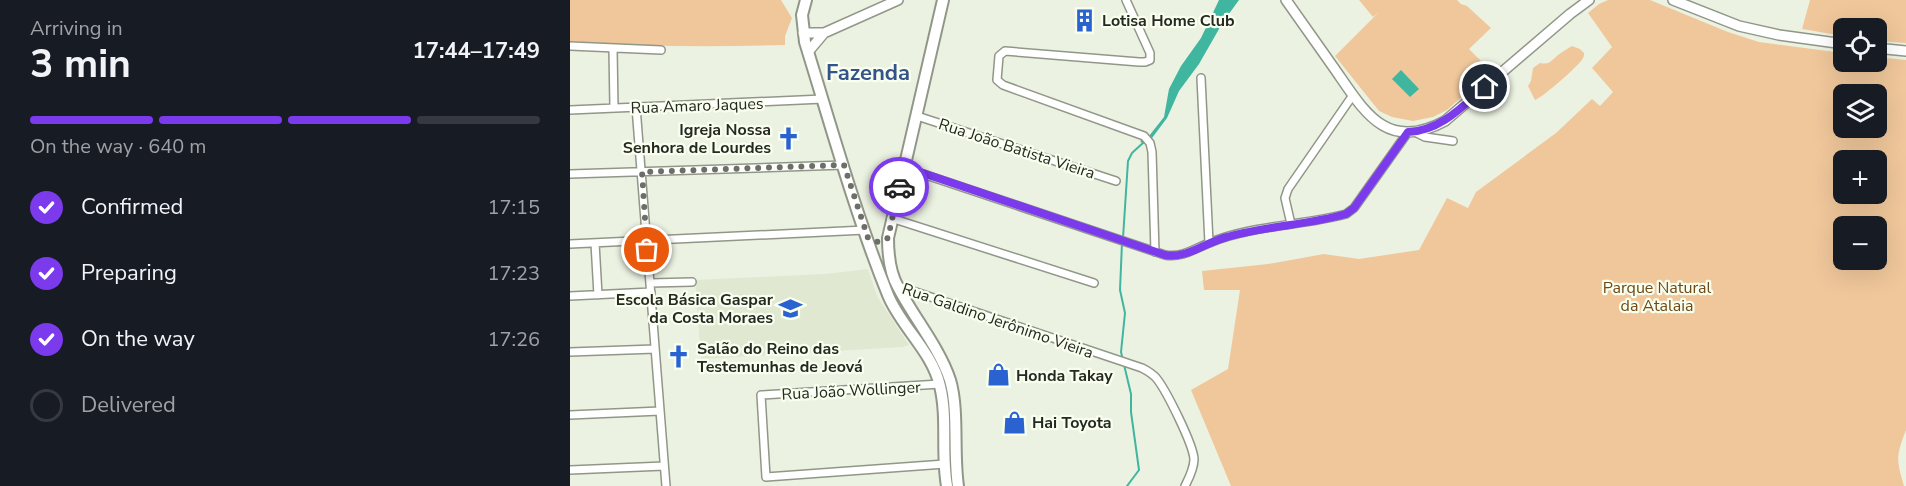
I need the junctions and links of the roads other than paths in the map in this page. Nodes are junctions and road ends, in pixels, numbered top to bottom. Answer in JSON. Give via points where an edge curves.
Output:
{"nodes":[{"id":1,"x":806,"y":0,"type":"edge"},
{"id":2,"x":898,"y":0,"type":"edge"},
{"id":3,"x":944,"y":0,"type":"edge"},
{"id":4,"x":1126,"y":0,"type":"edge"},
{"id":5,"x":1286,"y":0,"type":"edge"},
{"id":6,"x":1589,"y":0,"type":"edge"},
{"id":7,"x":1673,"y":0,"type":"edge"},
{"id":8,"x":803,"y":33,"type":"junction"},
{"id":9,"x":824,"y":33,"type":"junction"},
{"id":10,"x":1833,"y":42,"type":"edge"},
{"id":11,"x":570,"y":46,"type":"edge"},
{"id":12,"x":613,"y":49,"type":"junction"},
{"id":13,"x":1887,"y":49,"type":"edge"},
{"id":14,"x":661,"y":50,"type":"dead end"},
{"id":15,"x":1906,"y":51,"type":"edge"},
{"id":16,"x":808,"y":52,"type":"junction"},
{"id":17,"x":1201,"y":78,"type":"dead end"},
{"id":18,"x":1353,"y":95,"type":"junction"},
{"id":19,"x":823,"y":99,"type":"junction"},
{"id":20,"x":636,"y":107,"type":"junction"},
{"id":21,"x":614,"y":108,"type":"junction"},
{"id":22,"x":570,"y":110,"type":"edge"},
{"id":23,"x":917,"y":116,"type":"junction"},
{"id":24,"x":1411,"y":132,"type":"junction"},
{"id":25,"x":1453,"y":141,"type":"dead end"},
{"id":26,"x":844,"y":165,"type":"junction"},
{"id":27,"x":905,"y":168,"type":"junction"},
{"id":28,"x":642,"y":172,"type":"junction"},
{"id":29,"x":570,"y":174,"type":"edge"},
{"id":30,"x":1116,"y":181,"type":"dead end"},
{"id":31,"x":891,"y":218,"type":"junction"},
{"id":32,"x":1291,"y":224,"type":"junction"},
{"id":33,"x":866,"y":234,"type":"junction"},
{"id":34,"x":888,"y":238,"type":"junction"},
{"id":35,"x":647,"y":240,"type":"junction"},
{"id":36,"x":595,"y":243,"type":"junction"},
{"id":37,"x":1209,"y":243,"type":"junction"},
{"id":38,"x":570,"y":244,"type":"edge"},
{"id":39,"x":1155,"y":252,"type":"junction"},
{"id":40,"x":693,"y":282,"type":"dead end"},
{"id":41,"x":650,"y":283,"type":"junction"},
{"id":42,"x":884,"y":283,"type":"junction"},
{"id":43,"x":1094,"y":283,"type":"dead end"},
{"id":44,"x":897,"y":286,"type":"junction"},
{"id":45,"x":651,"y":292,"type":"junction"},
{"id":46,"x":598,"y":295,"type":"junction"},
{"id":47,"x":570,"y":296,"type":"edge"},
{"id":48,"x":655,"y":349,"type":"junction"},
{"id":49,"x":570,"y":352,"type":"edge"},
{"id":50,"x":940,"y":384,"type":"junction"},
{"id":51,"x":660,"y":411,"type":"junction"},
{"id":52,"x":570,"y":415,"type":"edge"},
{"id":53,"x":945,"y":464,"type":"junction"},
{"id":54,"x":664,"y":466,"type":"junction"},
{"id":55,"x":570,"y":470,"type":"edge"},
{"id":56,"x":666,"y":486,"type":"edge"},
{"id":57,"x":947,"y":486,"type":"edge"},
{"id":58,"x":958,"y":486,"type":"edge"},
{"id":59,"x":1185,"y":486,"type":"edge"}],
"edges":[{"from":1,"to":8,"type":"main road"},
{"from":2,"to":9,"type":"street"},
{"from":3,"to":23,"type":"main road"},
{"from":4,"to":39,"type":"street","via":[[1150,60],[1005,51],[999,56],[997,80],[1144,136],[1150,144]]},
{"from":5,"to":18,"type":"street"},
{"from":6,"to":24,"type":"street","via":[[1445,121]]},
{"from":7,"to":10,"type":"street","via":[[1739,26]]},
{"from":8,"to":9,"type":"street"},
{"from":8,"to":16,"type":"main road"},
{"from":9,"to":16,"type":"street"},
{"from":11,"to":12,"type":"street"},
{"from":12,"to":14,"type":"street"},
{"from":12,"to":21,"type":"street"},
{"from":13,"to":15,"type":"street"},
{"from":16,"to":19,"type":"main road"},
{"from":17,"to":37,"type":"street"},
{"from":18,"to":24,"type":"street","via":[[1375,121],[1391,130]]},
{"from":18,"to":32,"type":"street","via":[[1288,189],[1285,198]]},
{"from":19,"to":20,"type":"street","name":"Rua Amaro Jaques"},
{"from":19,"to":26,"type":"main road"},
{"from":20,"to":21,"type":"street","name":"Rua Amaro Jaques"},
{"from":20,"to":28,"type":"street"},
{"from":21,"to":22,"type":"street","name":"Rua Amaro Jaques"},
{"from":23,"to":27,"type":"main road"},
{"from":23,"to":30,"type":"street","name":"Rua João Batista Vieira"},
{"from":24,"to":25,"type":"street"},
{"from":24,"to":32,"type":"street","via":[[1351,212]]},
{"from":26,"to":28,"type":"street"},
{"from":26,"to":33,"type":"main road"},
{"from":27,"to":31,"type":"main road"},
{"from":27,"to":39,"type":"street"},
{"from":28,"to":29,"type":"street"},
{"from":28,"to":35,"type":"street"},
{"from":31,"to":34,"type":"main road"},
{"from":31,"to":43,"type":"street"},
{"from":32,"to":37,"type":"street"},
{"from":33,"to":34,"type":"main road","via":[[878,242]]},
{"from":33,"to":35,"type":"street"},
{"from":33,"to":42,"type":"main road"},
{"from":34,"to":44,"type":"main road","via":[[888,255]]},
{"from":35,"to":36,"type":"street"},
{"from":35,"to":41,"type":"street"},
{"from":36,"to":38,"type":"street"},
{"from":36,"to":46,"type":"street"},
{"from":37,"to":39,"type":"street","via":[[1179,256]]},
{"from":40,"to":41,"type":"street"},
{"from":41,"to":45,"type":"street"},
{"from":42,"to":44,"type":"street","name":"Rua Galdino Jerônimo Vieira"},
{"from":42,"to":50,"type":"main road"},
{"from":44,"to":58,"type":"main road","via":[[950,381]]},
{"from":44,"to":59,"type":"street","name":"Rua Galdino Jerônimo Vieira","via":[[1151,373],[1170,401],[1194,457]]},
{"from":45,"to":46,"type":"street"},
{"from":45,"to":48,"type":"street"},
{"from":46,"to":47,"type":"street"},
{"from":48,"to":49,"type":"street"},
{"from":48,"to":51,"type":"street"},
{"from":50,"to":53,"type":"main road"},
{"from":50,"to":53,"type":"street","name":"Rua João Wollinger","via":[[761,395],[766,477]]},
{"from":51,"to":52,"type":"street"},
{"from":51,"to":54,"type":"street"},
{"from":53,"to":57,"type":"main road"},
{"from":54,"to":55,"type":"street"},
{"from":54,"to":56,"type":"street"}]}
